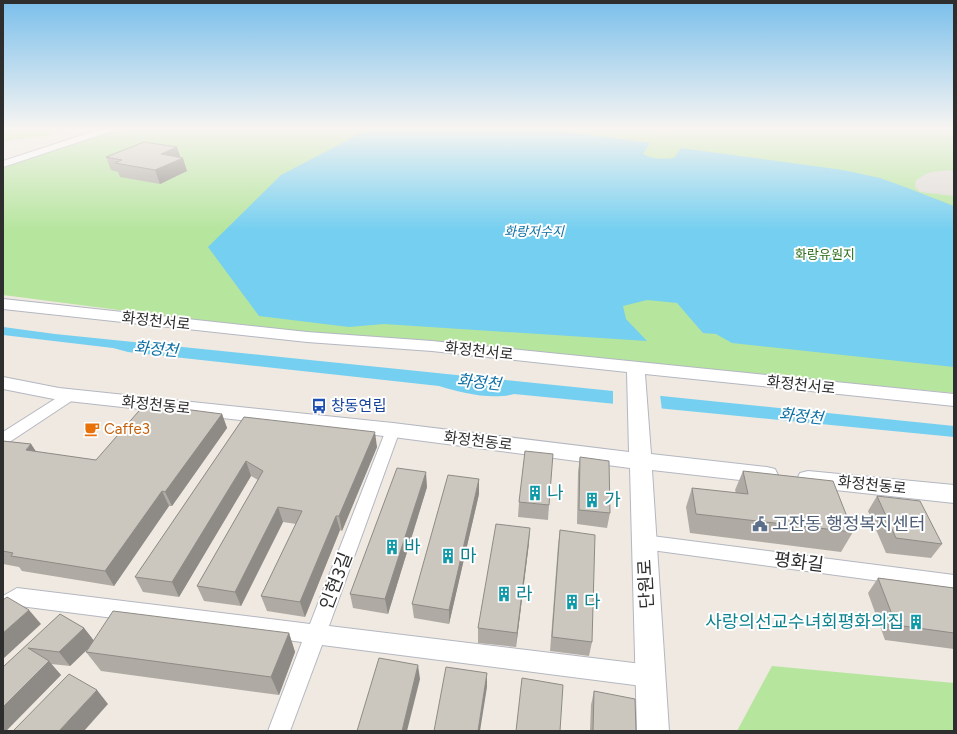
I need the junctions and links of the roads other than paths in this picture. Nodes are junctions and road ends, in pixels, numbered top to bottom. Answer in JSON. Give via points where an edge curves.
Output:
{"nodes":[{"id":1,"x":3,"y":304,"type":"edge"},
{"id":2,"x":636,"y":372,"type":"junction"},
{"id":3,"x":3,"y":383,"type":"edge"},
{"id":4,"x":71,"y":395,"type":"junction"},
{"id":5,"x":954,"y":400,"type":"edge"},
{"id":6,"x":394,"y":430,"type":"junction"},
{"id":7,"x":3,"y":439,"type":"edge"},
{"id":8,"x":640,"y":450,"type":"junction"},
{"id":9,"x":954,"y":494,"type":"edge"},
{"id":10,"x":644,"y":542,"type":"junction"},
{"id":11,"x":954,"y":583,"type":"edge"},
{"id":12,"x":3,"y":608,"type":"edge"},
{"id":13,"x":316,"y":634,"type":"junction"},
{"id":14,"x":650,"y":676,"type":"junction"},
{"id":15,"x":279,"y":731,"type":"edge"},
{"id":16,"x":653,"y":731,"type":"edge"}],
"edges":[{"from":1,"to":2,"type":"street","name":"화정천서로","via":[[307,337],[432,346]]},
{"from":2,"to":5,"type":"street","name":"화정천서로"},
{"from":2,"to":8,"type":"street","name":"단원로"},
{"from":3,"to":4,"type":"street","name":"화정천동로"},
{"from":4,"to":6,"type":"street","name":"화정천동로"},
{"from":4,"to":7,"type":"street"},
{"from":6,"to":8,"type":"street","name":"화정천동로"},
{"from":6,"to":13,"type":"street","name":"인현3길"},
{"from":8,"to":9,"type":"street","name":"화정천동로"},
{"from":8,"to":10,"type":"street","name":"단원로"},
{"from":10,"to":11,"type":"street","name":"평화길"},
{"from":10,"to":14,"type":"street","name":"단원로"},
{"from":12,"to":13,"type":"street","via":[[17,597]]},
{"from":13,"to":14,"type":"street"},
{"from":13,"to":15,"type":"street","name":"인현3길"},
{"from":14,"to":16,"type":"street","name":"단원로"}]}
